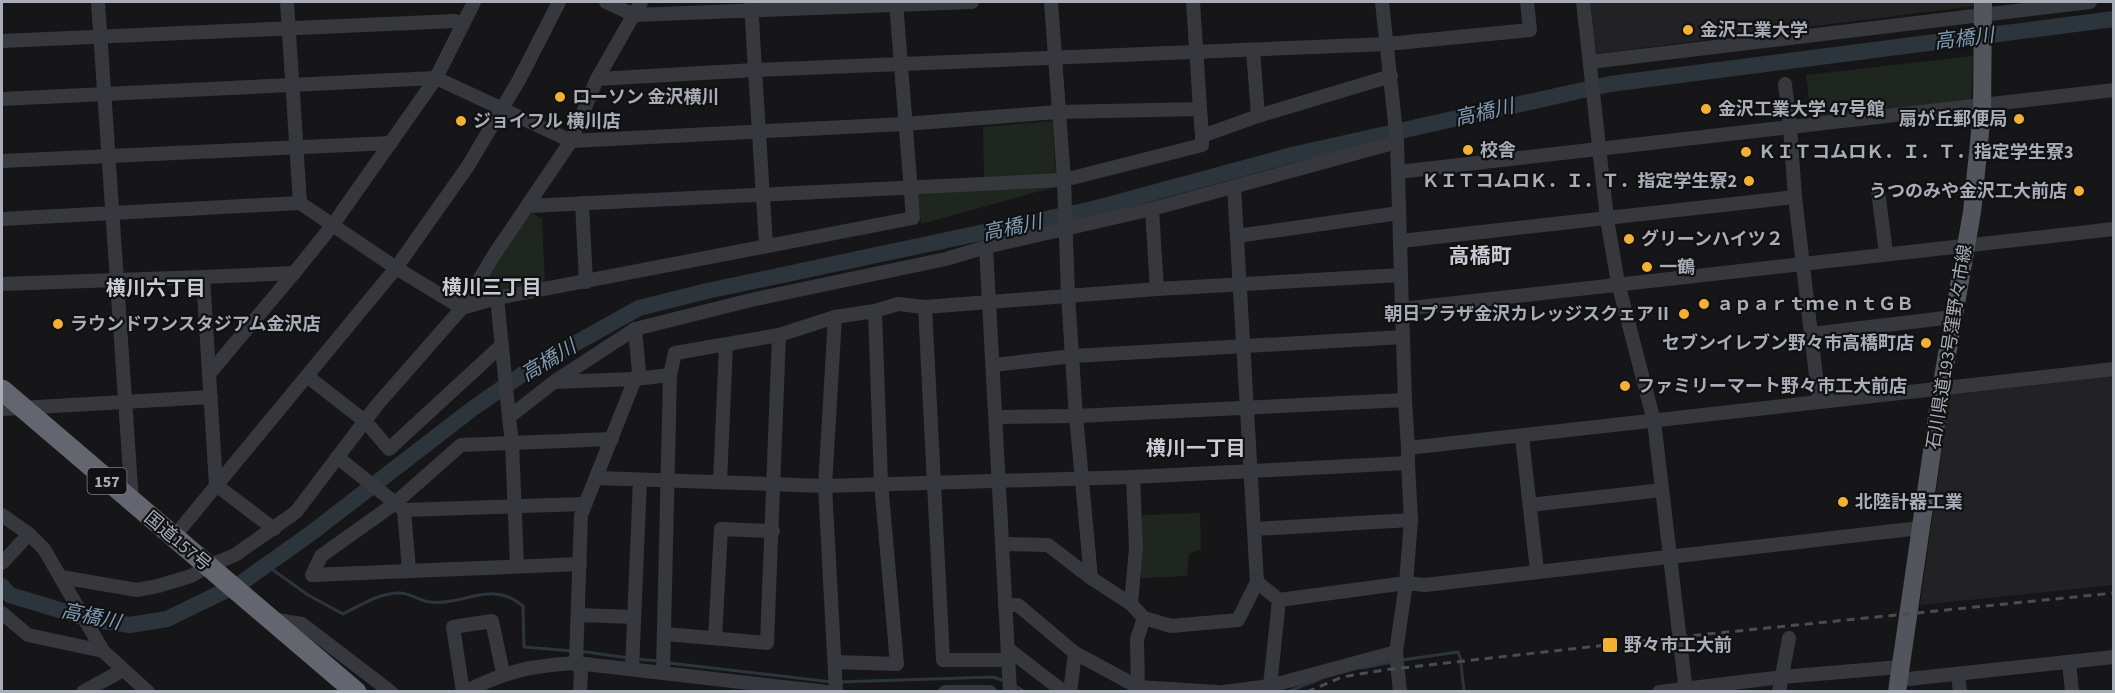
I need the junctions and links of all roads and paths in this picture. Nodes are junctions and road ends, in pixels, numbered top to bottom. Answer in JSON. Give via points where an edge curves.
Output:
{"nodes":[{"id":1,"x":98,"y":2,"type":"edge"},
{"id":2,"x":287,"y":2,"type":"edge"},
{"id":3,"x":474,"y":2,"type":"edge"},
{"id":4,"x":559,"y":2,"type":"edge"},
{"id":5,"x":606,"y":2,"type":"edge"},
{"id":6,"x":640,"y":2,"type":"edge"},
{"id":7,"x":972,"y":2,"type":"edge"},
{"id":8,"x":1051,"y":2,"type":"edge"},
{"id":9,"x":1193,"y":2,"type":"edge"},
{"id":10,"x":1382,"y":2,"type":"edge"},
{"id":11,"x":1527,"y":2,"type":"edge"},
{"id":12,"x":1584,"y":2,"type":"edge"},
{"id":13,"x":2090,"y":2,"type":"edge"},
{"id":14,"x":896,"y":4,"type":"edge"},
{"id":15,"x":751,"y":6,"type":"edge"},
{"id":16,"x":1983,"y":11,"type":"edge"},
{"id":17,"x":634,"y":15,"type":"junction"},
{"id":18,"x":463,"y":24,"type":"junction"},
{"id":19,"x":289,"y":28,"type":"junction"},
{"id":20,"x":101,"y":37,"type":"junction"},
{"id":21,"x":2,"y":41,"type":"edge"},
{"id":22,"x":1387,"y":44,"type":"junction"},
{"id":23,"x":1254,"y":50,"type":"junction"},
{"id":24,"x":1197,"y":52,"type":"junction"},
{"id":25,"x":1054,"y":59,"type":"junction"},
{"id":26,"x":1590,"y":62,"type":"junction"},
{"id":27,"x":901,"y":65,"type":"junction"},
{"id":28,"x":755,"y":70,"type":"junction"},
{"id":29,"x":1391,"y":76,"type":"junction"},
{"id":30,"x":436,"y":78,"type":"junction"},
{"id":31,"x":597,"y":79,"type":"junction"},
{"id":32,"x":1785,"y":84,"type":"dead end"},
{"id":33,"x":293,"y":86,"type":"junction"},
{"id":34,"x":2114,"y":90,"type":"edge"},
{"id":35,"x":105,"y":94,"type":"junction"},
{"id":36,"x":2,"y":99,"type":"edge"},
{"id":37,"x":1981,"y":105,"type":"junction"},
{"id":38,"x":1200,"y":109,"type":"junction"},
{"id":39,"x":502,"y":110,"type":"junction"},
{"id":40,"x":1058,"y":112,"type":"junction"},
{"id":41,"x":1258,"y":116,"type":"junction"},
{"id":42,"x":904,"y":124,"type":"junction"},
{"id":43,"x":1790,"y":127,"type":"junction"},
{"id":44,"x":759,"y":132,"type":"junction"},
{"id":45,"x":1202,"y":136,"type":"junction"},
{"id":46,"x":572,"y":141,"type":"junction"},
{"id":47,"x":1397,"y":142,"type":"junction"},
{"id":48,"x":391,"y":143,"type":"junction"},
{"id":49,"x":297,"y":146,"type":"junction"},
{"id":50,"x":1600,"y":149,"type":"junction"},
{"id":51,"x":109,"y":155,"type":"junction"},
{"id":52,"x":2,"y":161,"type":"edge"},
{"id":53,"x":1398,"y":172,"type":"junction"},
{"id":54,"x":1064,"y":184,"type":"junction"},
{"id":55,"x":1234,"y":187,"type":"junction"},
{"id":56,"x":910,"y":188,"type":"junction"},
{"id":57,"x":1878,"y":191,"type":"dead end"},
{"id":58,"x":762,"y":194,"type":"junction"},
{"id":59,"x":1795,"y":197,"type":"junction"},
{"id":60,"x":300,"y":203,"type":"junction"},
{"id":61,"x":582,"y":203,"type":"junction"},
{"id":62,"x":529,"y":206,"type":"junction"},
{"id":63,"x":1152,"y":209,"type":"junction"},
{"id":64,"x":114,"y":213,"type":"junction"},
{"id":65,"x":1399,"y":213,"type":"junction"},
{"id":66,"x":2,"y":219,"type":"edge"},
{"id":67,"x":1607,"y":219,"type":"junction"},
{"id":68,"x":332,"y":226,"type":"junction"},
{"id":69,"x":2114,"y":229,"type":"edge"},
{"id":70,"x":1067,"y":231,"type":"junction"},
{"id":71,"x":1237,"y":236,"type":"junction"},
{"id":72,"x":1401,"y":241,"type":"junction"},
{"id":73,"x":766,"y":244,"type":"junction"},
{"id":74,"x":1965,"y":245,"type":"junction"},
{"id":75,"x":987,"y":247,"type":"junction"},
{"id":76,"x":1886,"y":254,"type":"junction"},
{"id":77,"x":1804,"y":264,"type":"junction"},
{"id":78,"x":396,"y":268,"type":"junction"},
{"id":79,"x":294,"y":273,"type":"junction"},
{"id":80,"x":1401,"y":275,"type":"junction"},
{"id":81,"x":203,"y":277,"type":"junction"},
{"id":82,"x":119,"y":280,"type":"junction"},
{"id":83,"x":586,"y":282,"type":"junction"},
{"id":84,"x":1618,"y":283,"type":"junction"},
{"id":85,"x":2,"y":284,"type":"edge"},
{"id":86,"x":1239,"y":286,"type":"junction"},
{"id":87,"x":1158,"y":289,"type":"junction"},
{"id":88,"x":1068,"y":296,"type":"junction"},
{"id":89,"x":497,"y":298,"type":"junction"},
{"id":90,"x":989,"y":302,"type":"junction"},
{"id":91,"x":925,"y":307,"type":"junction"},
{"id":92,"x":462,"y":308,"type":"junction"},
{"id":93,"x":1402,"y":309,"type":"junction"},
{"id":94,"x":875,"y":311,"type":"junction"},
{"id":95,"x":835,"y":316,"type":"junction"},
{"id":96,"x":1953,"y":317,"type":"junction"},
{"id":97,"x":635,"y":329,"type":"junction"},
{"id":98,"x":1811,"y":334,"type":"junction"},
{"id":99,"x":779,"y":335,"type":"junction"},
{"id":100,"x":1403,"y":337,"type":"junction"},
{"id":101,"x":726,"y":345,"type":"junction"},
{"id":102,"x":1244,"y":347,"type":"junction"},
{"id":103,"x":503,"y":351,"type":"junction"},
{"id":104,"x":1073,"y":356,"type":"junction"},
{"id":105,"x":993,"y":365,"type":"junction"},
{"id":106,"x":2114,"y":369,"type":"edge"},
{"id":107,"x":209,"y":375,"type":"junction"},
{"id":108,"x":670,"y":375,"type":"junction"},
{"id":109,"x":308,"y":376,"type":"junction"},
{"id":110,"x":635,"y":379,"type":"junction"},
{"id":111,"x":554,"y":382,"type":"junction"},
{"id":112,"x":1941,"y":388,"type":"junction"},
{"id":113,"x":2,"y":390,"type":"edge"},
{"id":114,"x":211,"y":398,"type":"junction"},
{"id":115,"x":1405,"y":400,"type":"junction"},
{"id":116,"x":1819,"y":400,"type":"junction"},
{"id":117,"x":126,"y":402,"type":"junction"},
{"id":118,"x":23,"y":408,"type":"junction"},
{"id":119,"x":2,"y":409,"type":"edge"},
{"id":120,"x":1248,"y":409,"type":"junction"},
{"id":121,"x":509,"y":414,"type":"junction"},
{"id":122,"x":1076,"y":416,"type":"junction"},
{"id":123,"x":996,"y":417,"type":"junction"},
{"id":124,"x":1654,"y":421,"type":"junction"},
{"id":125,"x":366,"y":422,"type":"junction"},
{"id":126,"x":1522,"y":437,"type":"junction"},
{"id":127,"x":612,"y":439,"type":"junction"},
{"id":128,"x":512,"y":443,"type":"junction"},
{"id":129,"x":1408,"y":448,"type":"junction"},
{"id":130,"x":338,"y":457,"type":"junction"},
{"id":131,"x":1408,"y":463,"type":"junction"},
{"id":132,"x":1250,"y":472,"type":"junction"},
{"id":133,"x":1133,"y":477,"type":"junction"},
{"id":134,"x":597,"y":478,"type":"junction"},
{"id":135,"x":1084,"y":478,"type":"junction"},
{"id":136,"x":640,"y":480,"type":"junction"},
{"id":137,"x":668,"y":481,"type":"junction"},
{"id":138,"x":933,"y":481,"type":"junction"},
{"id":139,"x":720,"y":482,"type":"junction"},
{"id":140,"x":999,"y":482,"type":"junction"},
{"id":141,"x":881,"y":483,"type":"junction"},
{"id":142,"x":775,"y":484,"type":"junction"},
{"id":143,"x":216,"y":485,"type":"junction"},
{"id":144,"x":825,"y":486,"type":"junction"},
{"id":145,"x":1662,"y":490,"type":"junction"},
{"id":146,"x":132,"y":502,"type":"junction"},
{"id":147,"x":584,"y":504,"type":"junction"},
{"id":148,"x":1530,"y":505,"type":"junction"},
{"id":149,"x":514,"y":506,"type":"junction"},
{"id":150,"x":399,"y":507,"type":"junction"},
{"id":151,"x":2,"y":515,"type":"edge"},
{"id":152,"x":1411,"y":520,"type":"junction"},
{"id":153,"x":1920,"y":528,"type":"junction"},
{"id":154,"x":274,"y":529,"type":"junction"},
{"id":155,"x":1255,"y":529,"type":"junction"},
{"id":156,"x":773,"y":531,"type":"junction"},
{"id":157,"x":26,"y":538,"type":"junction"},
{"id":158,"x":173,"y":538,"type":"junction"},
{"id":159,"x":1003,"y":544,"type":"junction"},
{"id":160,"x":1671,"y":557,"type":"junction"},
{"id":161,"x":2,"y":564,"type":"edge"},
{"id":162,"x":580,"y":564,"type":"junction"},
{"id":163,"x":518,"y":565,"type":"junction"},
{"id":164,"x":211,"y":568,"type":"junction"},
{"id":165,"x":409,"y":570,"type":"junction"},
{"id":166,"x":1537,"y":571,"type":"junction"},
{"id":167,"x":61,"y":578,"type":"junction"},
{"id":168,"x":1091,"y":578,"type":"junction"},
{"id":169,"x":1257,"y":582,"type":"junction"},
{"id":170,"x":1406,"y":583,"type":"junction"},
{"id":171,"x":1279,"y":600,"type":"junction"},
{"id":172,"x":1005,"y":604,"type":"junction"},
{"id":173,"x":1131,"y":604,"type":"junction"},
{"id":174,"x":2,"y":613,"type":"edge"},
{"id":175,"x":266,"y":614,"type":"junction"},
{"id":176,"x":578,"y":615,"type":"junction"},
{"id":177,"x":634,"y":617,"type":"junction"},
{"id":178,"x":1144,"y":618,"type":"junction"},
{"id":179,"x":666,"y":634,"type":"junction"},
{"id":180,"x":715,"y":638,"type":"junction"},
{"id":181,"x":1789,"y":638,"type":"dead end"},
{"id":182,"x":104,"y":651,"type":"junction"},
{"id":183,"x":1075,"y":653,"type":"junction"},
{"id":184,"x":576,"y":655,"type":"junction"},
{"id":185,"x":1008,"y":655,"type":"junction"},
{"id":186,"x":2114,"y":657,"type":"edge"},
{"id":187,"x":1397,"y":658,"type":"junction"},
{"id":188,"x":632,"y":662,"type":"junction"},
{"id":189,"x":835,"y":662,"type":"junction"},
{"id":190,"x":2069,"y":662,"type":"junction"},
{"id":191,"x":663,"y":665,"type":"junction"},
{"id":192,"x":123,"y":670,"type":"junction"},
{"id":193,"x":503,"y":673,"type":"junction"},
{"id":194,"x":1958,"y":675,"type":"junction"},
{"id":195,"x":1782,"y":677,"type":"junction"},
{"id":196,"x":1899,"y":680,"type":"edge"},
{"id":197,"x":1010,"y":686,"type":"edge"},
{"id":198,"x":1270,"y":686,"type":"junction"},
{"id":199,"x":351,"y":687,"type":"edge"},
{"id":200,"x":834,"y":687,"type":"edge"},
{"id":201,"x":779,"y":688,"type":"edge"},
{"id":202,"x":1138,"y":689,"type":"edge"},
{"id":203,"x":87,"y":690,"type":"edge"},
{"id":204,"x":1686,"y":690,"type":"edge"},
{"id":205,"x":148,"y":692,"type":"edge"},
{"id":206,"x":391,"y":692,"type":"edge"},
{"id":207,"x":463,"y":692,"type":"edge"},
{"id":208,"x":580,"y":692,"type":"edge"},
{"id":209,"x":945,"y":692,"type":"edge"},
{"id":210,"x":990,"y":692,"type":"edge"},
{"id":211,"x":1064,"y":692,"type":"edge"},
{"id":212,"x":1070,"y":692,"type":"edge"},
{"id":213,"x":1217,"y":692,"type":"edge"},
{"id":214,"x":1223,"y":692,"type":"edge"},
{"id":215,"x":1400,"y":692,"type":"edge"},
{"id":216,"x":1659,"y":692,"type":"edge"},
{"id":217,"x":1779,"y":692,"type":"edge"},
{"id":218,"x":1960,"y":692,"type":"edge"},
{"id":219,"x":2072,"y":692,"type":"edge"}],
"edges":[{"from":1,"to":20,"type":"street"},
{"from":2,"to":19,"type":"street"},
{"from":3,"to":18,"type":"street"},
{"from":4,"to":39,"type":"street"},
{"from":5,"to":17,"type":"street"},
{"from":6,"to":17,"type":"street"},
{"from":7,"to":14,"type":"street"},
{"from":8,"to":25,"type":"street"},
{"from":9,"to":24,"type":"street"},
{"from":10,"to":22,"type":"street"},
{"from":11,"to":22,"type":"street","via":[[1530,30]]},
{"from":12,"to":26,"type":"street"},
{"from":13,"to":16,"type":"street"},
{"from":14,"to":15,"type":"street"},
{"from":14,"to":27,"type":"street"},
{"from":15,"to":17,"type":"street"},
{"from":15,"to":28,"type":"street"},
{"from":16,"to":26,"type":"street"},
{"from":16,"to":37,"type":"main road","name":"石川県道193号窪野々市線"},
{"from":17,"to":31,"type":"street"},
{"from":18,"to":19,"type":"street","via":[[455,21]]},
{"from":18,"to":30,"type":"street"},
{"from":19,"to":20,"type":"street"},
{"from":19,"to":33,"type":"street"},
{"from":20,"to":21,"type":"street"},
{"from":20,"to":35,"type":"street"},
{"from":22,"to":23,"type":"street"},
{"from":22,"to":29,"type":"street"},
{"from":23,"to":24,"type":"street"},
{"from":23,"to":41,"type":"street"},
{"from":24,"to":25,"type":"street"},
{"from":24,"to":38,"type":"street"},
{"from":25,"to":27,"type":"street"},
{"from":25,"to":40,"type":"street"},
{"from":26,"to":50,"type":"street"},
{"from":27,"to":28,"type":"street"},
{"from":27,"to":42,"type":"street"},
{"from":28,"to":31,"type":"street"},
{"from":28,"to":44,"type":"street"},
{"from":29,"to":41,"type":"street"},
{"from":29,"to":47,"type":"street"},
{"from":30,"to":33,"type":"street"},
{"from":30,"to":39,"type":"street"},
{"from":30,"to":48,"type":"street"},
{"from":31,"to":46,"type":"street"},
{"from":32,"to":43,"type":"street"},
{"from":33,"to":35,"type":"street"},
{"from":33,"to":49,"type":"street"},
{"from":34,"to":37,"type":"street"},
{"from":35,"to":36,"type":"street"},
{"from":35,"to":51,"type":"street"},
{"from":37,"to":43,"type":"street"},
{"from":37,"to":74,"type":"main road","name":"石川県道193号窪野々市線","via":[[1972,212]]},
{"from":38,"to":40,"type":"street"},
{"from":38,"to":45,"type":"street"},
{"from":39,"to":46,"type":"street"},
{"from":39,"to":78,"type":"street"},
{"from":40,"to":42,"type":"street"},
{"from":40,"to":54,"type":"street"},
{"from":41,"to":45,"type":"street"},
{"from":42,"to":44,"type":"street"},
{"from":42,"to":56,"type":"street"},
{"from":43,"to":50,"type":"street"},
{"from":43,"to":59,"type":"street"},
{"from":44,"to":46,"type":"street"},
{"from":44,"to":58,"type":"street"},
{"from":45,"to":54,"type":"street","via":[[1202,145]]},
{"from":46,"to":62,"type":"street"},
{"from":47,"to":53,"type":"street"},
{"from":47,"to":55,"type":"street"},
{"from":48,"to":49,"type":"street"},
{"from":48,"to":68,"type":"street"},
{"from":49,"to":51,"type":"street"},
{"from":49,"to":60,"type":"street"},
{"from":50,"to":53,"type":"street"},
{"from":50,"to":67,"type":"street"},
{"from":51,"to":52,"type":"street"},
{"from":51,"to":64,"type":"street"},
{"from":53,"to":65,"type":"street"},
{"from":54,"to":56,"type":"street"},
{"from":54,"to":70,"type":"street"},
{"from":55,"to":63,"type":"street"},
{"from":55,"to":71,"type":"street"},
{"from":56,"to":58,"type":"street"},
{"from":56,"to":73,"type":"street","via":[[913,218]]},
{"from":57,"to":76,"type":"street"},
{"from":58,"to":61,"type":"street"},
{"from":58,"to":73,"type":"street"},
{"from":59,"to":67,"type":"street"},
{"from":59,"to":77,"type":"street"},
{"from":60,"to":64,"type":"street"},
{"from":60,"to":68,"type":"street"},
{"from":61,"to":62,"type":"street"},
{"from":61,"to":83,"type":"street"},
{"from":62,"to":92,"type":"street"},
{"from":63,"to":70,"type":"street"},
{"from":63,"to":87,"type":"street"},
{"from":64,"to":66,"type":"street"},
{"from":64,"to":82,"type":"street"},
{"from":65,"to":71,"type":"street"},
{"from":65,"to":72,"type":"street"},
{"from":67,"to":72,"type":"street"},
{"from":67,"to":84,"type":"street"},
{"from":68,"to":78,"type":"street"},
{"from":68,"to":79,"type":"street"},
{"from":69,"to":74,"type":"street"},
{"from":70,"to":75,"type":"street"},
{"from":70,"to":88,"type":"street"},
{"from":71,"to":86,"type":"street"},
{"from":72,"to":80,"type":"street"},
{"from":73,"to":83,"type":"street"},
{"from":74,"to":76,"type":"street"},
{"from":74,"to":96,"type":"main road","name":"石川県道193号窪野々市線"},
{"from":75,"to":90,"type":"street"},
{"from":75,"to":97,"type":"street"},
{"from":76,"to":77,"type":"street"},
{"from":77,"to":84,"type":"street"},
{"from":77,"to":98,"type":"street"},
{"from":78,"to":92,"type":"street"},
{"from":78,"to":109,"type":"street"},
{"from":79,"to":81,"type":"street"},
{"from":79,"to":107,"type":"street"},
{"from":80,"to":86,"type":"street"},
{"from":80,"to":93,"type":"street"},
{"from":81,"to":82,"type":"street"},
{"from":81,"to":107,"type":"street"},
{"from":82,"to":85,"type":"street"},
{"from":82,"to":117,"type":"street"},
{"from":83,"to":89,"type":"street"},
{"from":84,"to":93,"type":"street"},
{"from":84,"to":124,"type":"street"},
{"from":86,"to":87,"type":"street"},
{"from":86,"to":102,"type":"street"},
{"from":87,"to":88,"type":"street"},
{"from":88,"to":90,"type":"street"},
{"from":88,"to":104,"type":"street"},
{"from":89,"to":92,"type":"street"},
{"from":89,"to":103,"type":"street"},
{"from":90,"to":91,"type":"street"},
{"from":90,"to":105,"type":"street"},
{"from":91,"to":94,"type":"street","via":[[898,304]]},
{"from":91,"to":138,"type":"street"},
{"from":92,"to":125,"type":"street"},
{"from":93,"to":100,"type":"street"},
{"from":94,"to":95,"type":"street"},
{"from":94,"to":141,"type":"street"},
{"from":95,"to":99,"type":"street"},
{"from":95,"to":144,"type":"street"},
{"from":96,"to":98,"type":"street"},
{"from":96,"to":112,"type":"main road","name":"石川県道193号窪野々市線"},
{"from":97,"to":110,"type":"street","via":[[639,372]]},
{"from":97,"to":111,"type":"street"},
{"from":98,"to":116,"type":"street"},
{"from":99,"to":101,"type":"street"},
{"from":99,"to":142,"type":"street"},
{"from":100,"to":102,"type":"street"},
{"from":100,"to":115,"type":"street"},
{"from":101,"to":108,"type":"street","via":[[675,353]]},
{"from":101,"to":139,"type":"street"},
{"from":102,"to":104,"type":"street"},
{"from":102,"to":120,"type":"street"},
{"from":103,"to":121,"type":"street"},
{"from":103,"to":125,"type":"street","via":[[388,449]]},
{"from":104,"to":105,"type":"street"},
{"from":104,"to":122,"type":"street"},
{"from":105,"to":123,"type":"street"},
{"from":106,"to":112,"type":"street"},
{"from":107,"to":114,"type":"street"},
{"from":108,"to":110,"type":"street"},
{"from":108,"to":137,"type":"street"},
{"from":109,"to":125,"type":"street"},
{"from":109,"to":143,"type":"street"},
{"from":110,"to":111,"type":"street"},
{"from":110,"to":127,"type":"street"},
{"from":111,"to":121,"type":"street"},
{"from":112,"to":116,"type":"street"},
{"from":112,"to":153,"type":"main road","name":"石川県道193号窪野々市線"},
{"from":113,"to":118,"type":"highway","name":"国道157号","number":"157"},
{"from":114,"to":117,"type":"street"},
{"from":114,"to":143,"type":"street"},
{"from":115,"to":120,"type":"street"},
{"from":115,"to":129,"type":"street"},
{"from":116,"to":124,"type":"street"},
{"from":117,"to":118,"type":"street"},
{"from":117,"to":146,"type":"street"},
{"from":118,"to":119,"type":"street"},
{"from":118,"to":146,"type":"highway","name":"国道157号","number":"157"},
{"from":120,"to":122,"type":"street"},
{"from":120,"to":132,"type":"street"},
{"from":121,"to":128,"type":"street"},
{"from":122,"to":123,"type":"street"},
{"from":122,"to":135,"type":"street"},
{"from":123,"to":140,"type":"street"},
{"from":124,"to":126,"type":"street"},
{"from":124,"to":145,"type":"street"},
{"from":125,"to":130,"type":"street"},
{"from":126,"to":129,"type":"street"},
{"from":126,"to":148,"type":"street"},
{"from":127,"to":128,"type":"street"},
{"from":127,"to":134,"type":"street"},
{"from":128,"to":149,"type":"street"},
{"from":128,"to":150,"type":"street","via":[[461,445]]},
{"from":129,"to":131,"type":"street"},
{"from":130,"to":150,"type":"street"},
{"from":130,"to":154,"type":"street","via":[[296,512]]},
{"from":131,"to":132,"type":"street"},
{"from":131,"to":152,"type":"street"},
{"from":132,"to":133,"type":"street"},
{"from":132,"to":155,"type":"street"},
{"from":133,"to":135,"type":"street"},
{"from":133,"to":173,"type":"street","via":[[1136,548]]},
{"from":134,"to":136,"type":"street"},
{"from":134,"to":147,"type":"street"},
{"from":135,"to":140,"type":"street"},
{"from":135,"to":168,"type":"street"},
{"from":136,"to":137,"type":"street"},
{"from":136,"to":177,"type":"street"},
{"from":137,"to":139,"type":"street"},
{"from":137,"to":179,"type":"street"},
{"from":138,"to":140,"type":"street"},
{"from":138,"to":141,"type":"street"},
{"from":138,"to":185,"type":"street","via":[[943,660]]},
{"from":139,"to":142,"type":"street"},
{"from":140,"to":159,"type":"street"},
{"from":141,"to":144,"type":"street"},
{"from":141,"to":189,"type":"street","via":[[897,664]]},
{"from":142,"to":144,"type":"street"},
{"from":142,"to":156,"type":"street"},
{"from":143,"to":154,"type":"street"},
{"from":143,"to":158,"type":"street"},
{"from":144,"to":189,"type":"street"},
{"from":145,"to":148,"type":"street"},
{"from":145,"to":160,"type":"street"},
{"from":146,"to":158,"type":"highway","name":"国道157号","number":"157"},
{"from":147,"to":149,"type":"street"},
{"from":147,"to":162,"type":"street"},
{"from":148,"to":166,"type":"street"},
{"from":149,"to":150,"type":"street"},
{"from":149,"to":163,"type":"street"},
{"from":150,"to":165,"type":"street"},
{"from":150,"to":165,"type":"street","via":[[321,556],[312,575]]},
{"from":151,"to":157,"type":"street"},
{"from":152,"to":155,"type":"street"},
{"from":152,"to":170,"type":"street"},
{"from":153,"to":160,"type":"street"},
{"from":153,"to":196,"type":"main road","name":"石川県道193号窪野々市線"},
{"from":154,"to":164,"type":"street"},
{"from":155,"to":169,"type":"street"},
{"from":156,"to":180,"type":"street","via":[[721,529]]},
{"from":156,"to":180,"type":"street","via":[[767,643]]},
{"from":157,"to":161,"type":"street"},
{"from":157,"to":167,"type":"street","via":[[44,549]]},
{"from":158,"to":164,"type":"highway","name":"国道157号","number":"157"},
{"from":159,"to":168,"type":"street","via":[[1048,545]]},
{"from":159,"to":172,"type":"street"},
{"from":160,"to":166,"type":"street"},
{"from":160,"to":204,"type":"street"},
{"from":162,"to":163,"type":"street"},
{"from":162,"to":176,"type":"street"},
{"from":163,"to":165,"type":"street"},
{"from":164,"to":167,"type":"street","via":[[137,590]]},
{"from":164,"to":175,"type":"highway","name":"国道157号","number":"157"},
{"from":166,"to":170,"type":"street","via":[[1425,585]]},
{"from":167,"to":182,"type":"street"},
{"from":168,"to":173,"type":"street"},
{"from":169,"to":171,"type":"street"},
{"from":169,"to":178,"type":"street","via":[[1238,620],[1171,626]]},
{"from":170,"to":171,"type":"street"},
{"from":170,"to":187,"type":"street"},
{"from":171,"to":198,"type":"street"},
{"from":172,"to":183,"type":"street","via":[[1018,605]]},
{"from":172,"to":185,"type":"street"},
{"from":173,"to":178,"type":"street"},
{"from":174,"to":182,"type":"street","via":[[28,635]]},
{"from":175,"to":199,"type":"highway","name":"国道157号","number":"157"},
{"from":175,"to":206,"type":"street","via":[[302,624]]},
{"from":176,"to":177,"type":"street"},
{"from":176,"to":184,"type":"street"},
{"from":177,"to":188,"type":"street"},
{"from":178,"to":202,"type":"street","via":[[1137,639]]},
{"from":179,"to":180,"type":"street"},
{"from":179,"to":191,"type":"street"},
{"from":181,"to":195,"type":"street"},
{"from":182,"to":192,"type":"street"},
{"from":183,"to":202,"type":"street"},
{"from":183,"to":212,"type":"street"},
{"from":184,"to":188,"type":"street"},
{"from":184,"to":193,"type":"street"},
{"from":184,"to":208,"type":"street","via":[[581,670]]},
{"from":185,"to":197,"type":"street"},
{"from":185,"to":211,"type":"street"},
{"from":186,"to":190,"type":"street"},
{"from":187,"to":198,"type":"street"},
{"from":187,"to":215,"type":"street"},
{"from":188,"to":191,"type":"street"},
{"from":189,"to":200,"type":"street"},
{"from":190,"to":194,"type":"street"},
{"from":190,"to":219,"type":"street"},
{"from":191,"to":201,"type":"street"},
{"from":192,"to":203,"type":"street"},
{"from":192,"to":205,"type":"street"},
{"from":193,"to":207,"type":"street"},
{"from":193,"to":207,"type":"street","via":[[492,621],[453,627]]},
{"from":194,"to":196,"type":"street"},
{"from":194,"to":218,"type":"street"},
{"from":195,"to":196,"type":"street"},
{"from":195,"to":204,"type":"street"},
{"from":195,"to":217,"type":"street"},
{"from":198,"to":214,"type":"street"},
{"from":200,"to":201,"type":"street"},
{"from":202,"to":213,"type":"street"},
{"from":204,"to":216,"type":"street"},
{"from":209,"to":210,"type":"street"}]}
